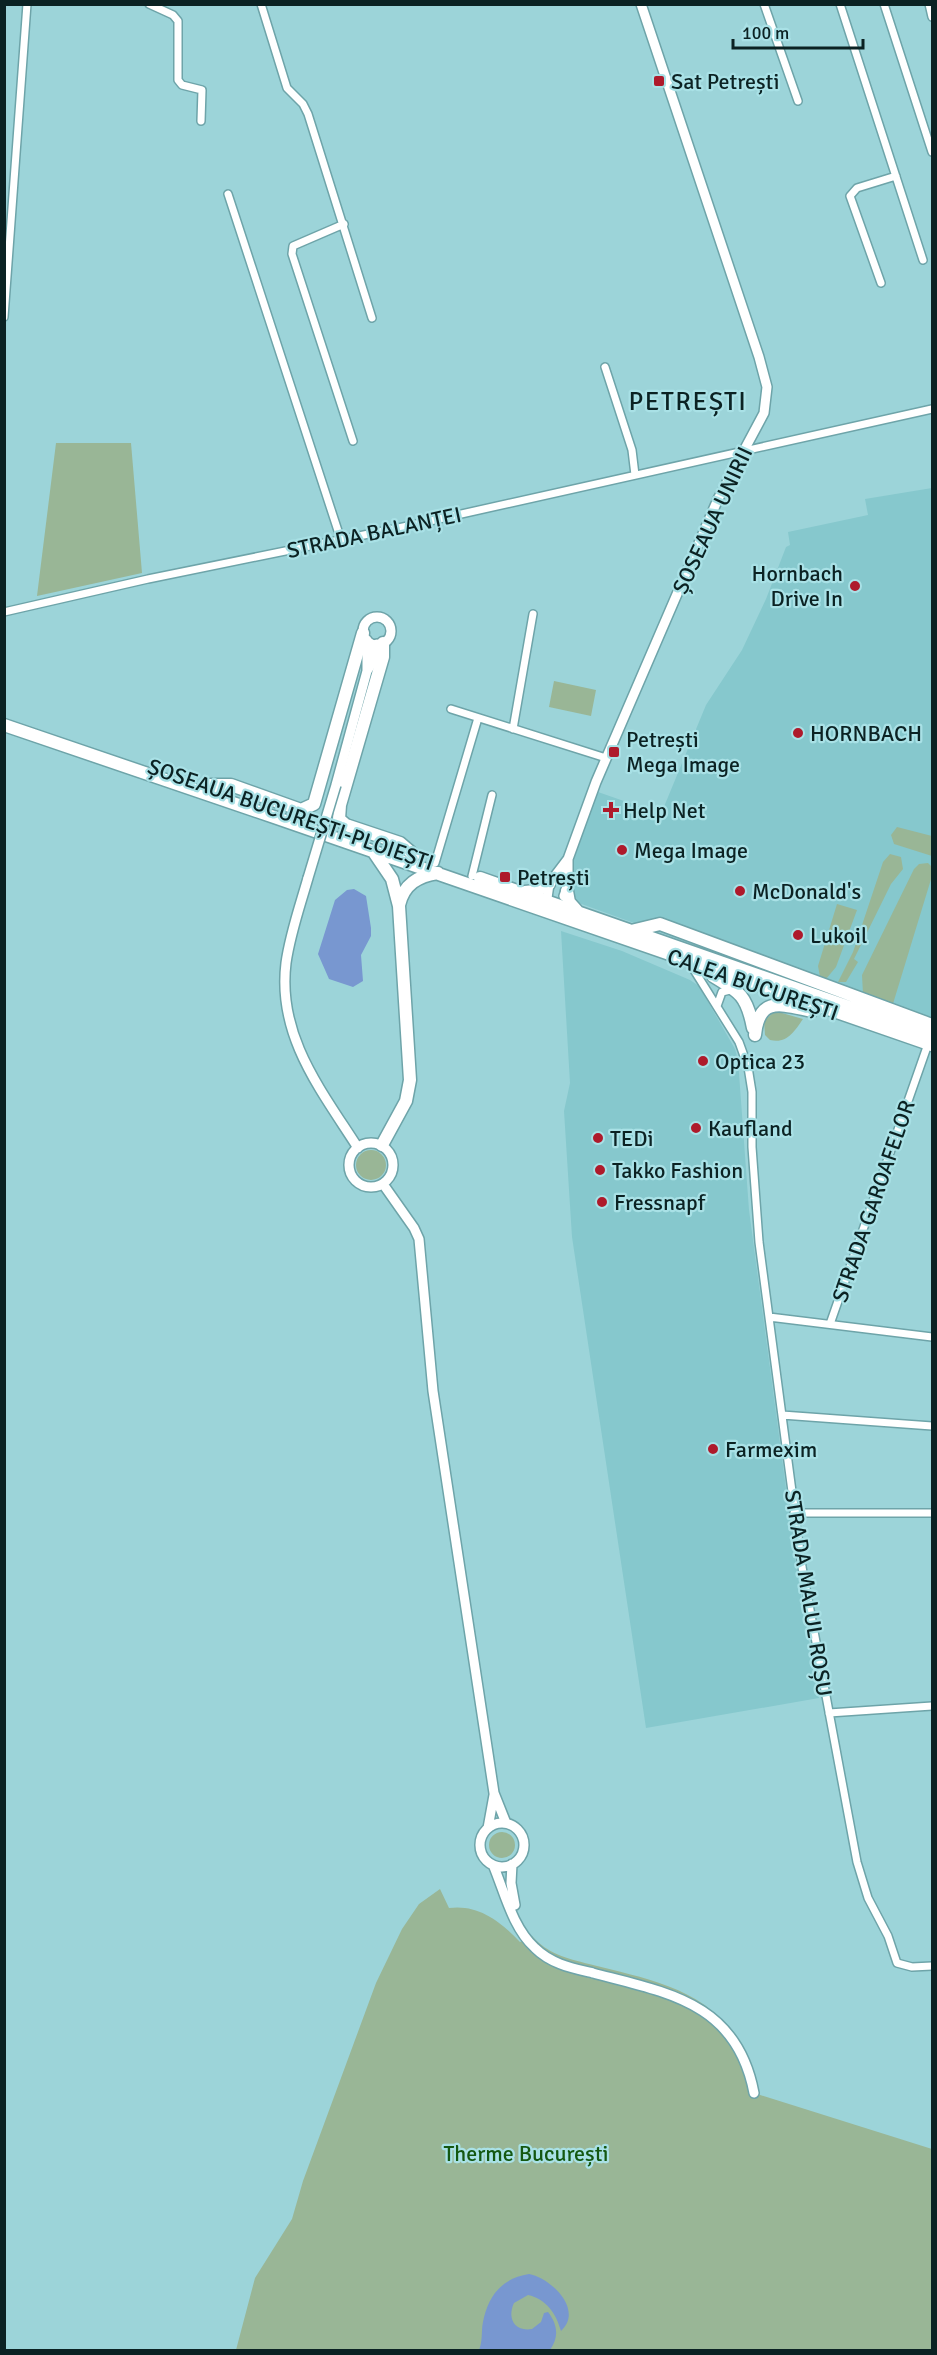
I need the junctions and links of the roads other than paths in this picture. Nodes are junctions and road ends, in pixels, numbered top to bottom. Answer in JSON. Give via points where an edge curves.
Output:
{"nodes":[{"id":1,"x":27,"y":4,"type":"edge"},
{"id":2,"x":149,"y":4,"type":"edge"},
{"id":3,"x":261,"y":4,"type":"edge"},
{"id":4,"x":641,"y":4,"type":"edge"},
{"id":5,"x":764,"y":4,"type":"edge"},
{"id":6,"x":840,"y":4,"type":"edge"},
{"id":7,"x":885,"y":4,"type":"edge"},
{"id":8,"x":929,"y":4,"type":"edge"},
{"id":9,"x":933,"y":17,"type":"edge"},
{"id":10,"x":798,"y":101,"type":"dead end"},
{"id":11,"x":201,"y":121,"type":"dead end"},
{"id":12,"x":933,"y":152,"type":"edge"},
{"id":13,"x":896,"y":176,"type":"junction"},
{"id":14,"x":228,"y":194,"type":"dead end"},
{"id":15,"x":344,"y":224,"type":"junction"},
{"id":16,"x":924,"y":260,"type":"dead end"},
{"id":17,"x":881,"y":284,"type":"dead end"},
{"id":18,"x":4,"y":316,"type":"edge"},
{"id":19,"x":372,"y":318,"type":"dead end"},
{"id":20,"x":605,"y":367,"type":"dead end"},
{"id":21,"x":933,"y":409,"type":"edge"},
{"id":22,"x":353,"y":441,"type":"dead end"},
{"id":23,"x":743,"y":450,"type":"junction"},
{"id":24,"x":635,"y":475,"type":"junction"},
{"id":25,"x":341,"y":540,"type":"junction"},
{"id":26,"x":4,"y":612,"type":"edge"},
{"id":27,"x":533,"y":614,"type":"dead end"},
{"id":28,"x":365,"y":637,"type":"junction"},
{"id":29,"x":380,"y":643,"type":"junction"},
{"id":30,"x":367,"y":671,"type":"junction"},
{"id":31,"x":451,"y":709,"type":"dead end"},
{"id":32,"x":4,"y":716,"type":"edge"},
{"id":33,"x":478,"y":718,"type":"junction"},
{"id":34,"x":4,"y":725,"type":"edge"},
{"id":35,"x":513,"y":729,"type":"junction"},
{"id":36,"x":606,"y":758,"type":"junction"},
{"id":37,"x":207,"y":785,"type":"junction"},
{"id":38,"x":492,"y":795,"type":"dead end"},
{"id":39,"x":372,"y":850,"type":"junction"},
{"id":40,"x":414,"y":855,"type":"junction"},
{"id":41,"x":568,"y":859,"type":"junction"},
{"id":42,"x":437,"y":868,"type":"junction"},
{"id":43,"x":472,"y":876,"type":"junction"},
{"id":44,"x":549,"y":884,"type":"junction"},
{"id":45,"x":567,"y":891,"type":"junction"},
{"id":46,"x":523,"y":892,"type":"junction"},
{"id":47,"x":549,"y":905,"type":"junction"},
{"id":48,"x":399,"y":906,"type":"junction"},
{"id":49,"x":576,"y":916,"type":"junction"},
{"id":50,"x":631,"y":931,"type":"junction"},
{"id":51,"x":689,"y":962,"type":"junction"},
{"id":52,"x":735,"y":989,"type":"junction"},
{"id":53,"x":717,"y":1006,"type":"junction"},
{"id":54,"x":854,"y":1019,"type":"junction"},
{"id":55,"x":933,"y":1025,"type":"edge"},
{"id":56,"x":931,"y":1042,"type":"edge"},
{"id":57,"x":382,"y":1146,"type":"junction"},
{"id":58,"x":358,"y":1148,"type":"junction"},
{"id":59,"x":383,"y":1184,"type":"junction"},
{"id":60,"x":769,"y":1317,"type":"junction"},
{"id":61,"x":830,"y":1324,"type":"junction"},
{"id":62,"x":933,"y":1337,"type":"edge"},
{"id":63,"x":782,"y":1415,"type":"junction"},
{"id":64,"x":933,"y":1426,"type":"edge"},
{"id":65,"x":933,"y":1512,"type":"edge"},
{"id":66,"x":794,"y":1513,"type":"junction"},
{"id":67,"x":933,"y":1706,"type":"edge"},
{"id":68,"x":829,"y":1713,"type":"junction"},
{"id":69,"x":494,"y":1793,"type":"junction"},
{"id":70,"x":506,"y":1823,"type":"junction"},
{"id":71,"x":488,"y":1828,"type":"junction"},
{"id":72,"x":512,"y":1864,"type":"junction"},
{"id":73,"x":494,"y":1867,"type":"junction"},
{"id":74,"x":520,"y":1931,"type":"junction"},
{"id":75,"x":933,"y":1966,"type":"edge"},
{"id":76,"x":754,"y":2093,"type":"dead end"}],
"edges":[{"from":1,"to":18,"type":"street"},
{"from":2,"to":11,"type":"street","via":[[178,21],[178,80],[182,85],[202,90]]},
{"from":3,"to":15,"type":"street","via":[[287,88],[308,114]]},
{"from":4,"to":23,"type":"street","name":"ȘOSEAUA UNIRII","via":[[765,375],[766,404]]},
{"from":5,"to":10,"type":"street"},
{"from":6,"to":13,"type":"street"},
{"from":7,"to":12,"type":"street"},
{"from":8,"to":9,"type":"street"},
{"from":13,"to":16,"type":"street"},
{"from":13,"to":17,"type":"street","via":[[856,188],[850,196]]},
{"from":14,"to":25,"type":"street"},
{"from":15,"to":19,"type":"street"},
{"from":15,"to":22,"type":"street","via":[[293,246],[292,254]]},
{"from":20,"to":24,"type":"street","via":[[632,450]]},
{"from":21,"to":23,"type":"street","name":"STRADA BALANȚEI"},
{"from":23,"to":24,"type":"street","name":"STRADA BALANȚEI"},
{"from":23,"to":36,"type":"street","name":"ȘOSEAUA UNIRII","via":[[707,523]]},
{"from":24,"to":25,"type":"street","name":"STRADA BALANȚEI"},
{"from":25,"to":26,"type":"street","name":"STRADA BALANȚEI"},
{"from":27,"to":35,"type":"street"},
{"from":28,"to":29,"type":"street"},
{"from":28,"to":29,"type":"street","via":[[367,621],[375,617],[384,619],[390,631]]},
{"from":28,"to":30,"type":"street"},
{"from":28,"to":37,"type":"highway","via":[[319,792],[311,807],[296,808],[231,785]]},
{"from":29,"to":30,"type":"street"},
{"from":29,"to":40,"type":"highway","via":[[382,657],[339,819],[346,825],[400,843]]},
{"from":30,"to":58,"type":"street","bridge":true,"via":[[286,963],[289,1023],[303,1060]]},
{"from":31,"to":33,"type":"street"},
{"from":32,"to":37,"type":"highway","name":"ȘOSEAUA BUCUREȘTI-PLOIEȘTI"},
{"from":33,"to":35,"type":"street"},
{"from":33,"to":42,"type":"street"},
{"from":34,"to":39,"type":"highway","name":"ȘOSEAUA BUCUREȘTI-PLOIEȘTI"},
{"from":35,"to":36,"type":"street"},
{"from":36,"to":41,"type":"street","name":"ȘOSEAUA UNIRII"},
{"from":37,"to":40,"type":"highway","name":"ȘOSEAUA BUCUREȘTI-PLOIEȘTI"},
{"from":38,"to":43,"type":"street"},
{"from":39,"to":42,"type":"highway","name":"ȘOSEAUA BUCUREȘTI-PLOIEȘTI"},
{"from":39,"to":48,"type":"highway","via":[[390,874]]},
{"from":40,"to":42,"type":"highway","name":"ȘOSEAUA BUCUREȘTI-PLOIEȘTI"},
{"from":41,"to":44,"type":"street","name":"ȘOSEAUA UNIRII"},
{"from":41,"to":45,"type":"street","name":"ȘOSEAUA UNIRII"},
{"from":42,"to":43,"type":"highway","name":"ȘOSEAUA BUCUREȘTI-PLOIEȘTI"},
{"from":42,"to":47,"type":"highway","name":"ȘOSEAUA BUCUREȘTI-PLOIEȘTI"},
{"from":42,"to":48,"type":"highway","via":[[410,884]]},
{"from":43,"to":46,"type":"highway","name":"ȘOSEAUA BUCUREȘTI-PLOIEȘTI"},
{"from":44,"to":46,"type":"highway"},
{"from":44,"to":47,"type":"street"},
{"from":45,"to":47,"type":"street"},
{"from":45,"to":49,"type":"highway"},
{"from":46,"to":47,"type":"highway","name":"ȘOSEAUA BUCUREȘTI-PLOIEȘTI"},
{"from":47,"to":49,"type":"highway","name":"ȘOSEAUA BUCUREȘTI-PLOIEȘTI"},
{"from":48,"to":57,"type":"highway","via":[[410,1087],[403,1109]]},
{"from":49,"to":50,"type":"highway","name":"CALEA BUCUREȘTI"},
{"from":49,"to":51,"type":"highway","name":"CALEA BUCUREȘTI"},
{"from":50,"to":55,"type":"highway","via":[[660,924]]},
{"from":50,"to":56,"type":"highway","name":"CALEA BUCUREȘTI"},
{"from":51,"to":52,"type":"highway"},
{"from":51,"to":53,"type":"street","name":"STRADA MALUL ROȘU"},
{"from":51,"to":54,"type":"highway","name":"CALEA BUCUREȘTI"},
{"from":52,"to":53,"type":"street","via":[[722,992]]},
{"from":52,"to":54,"type":"highway","via":[[748,1005],[755,1035],[759,1015],[772,1005]]},
{"from":53,"to":60,"type":"street","name":"STRADA MALUL ROȘU","via":[[743,1050],[749,1074],[757,1221]]},
{"from":54,"to":56,"type":"highway","name":"CALEA BUCUREȘTI"},
{"from":56,"to":61,"type":"street","name":"STRADA GAROAFELOR"},
{"from":57,"to":58,"type":"street","via":[[369,1143]]},
{"from":57,"to":59,"type":"street","via":[[394,1163]]},
{"from":58,"to":59,"type":"street","via":[[349,1165],[353,1178],[368,1187]]},
{"from":59,"to":69,"type":"street","via":[[419,1239],[433,1390]]},
{"from":60,"to":61,"type":"street"},
{"from":60,"to":63,"type":"street","name":"STRADA MALUL ROȘU"},
{"from":61,"to":62,"type":"street"},
{"from":63,"to":64,"type":"street"},
{"from":63,"to":66,"type":"street","name":"STRADA MALUL ROȘU"},
{"from":65,"to":66,"type":"street"},
{"from":66,"to":68,"type":"street","name":"STRADA MALUL ROȘU"},
{"from":67,"to":68,"type":"street"},
{"from":68,"to":75,"type":"street","name":"STRADA MALUL ROȘU","via":[[860,1875],[897,1963]]},
{"from":69,"to":70,"type":"street"},
{"from":69,"to":71,"type":"street"},
{"from":70,"to":71,"type":"street"},
{"from":70,"to":72,"type":"street","via":[[518,1830],[524,1842],[520,1857]]},
{"from":71,"to":73,"type":"street","via":[[482,1836],[481,1850],[486,1862]]},
{"from":72,"to":73,"type":"street"},
{"from":72,"to":74,"type":"street","via":[[512,1896]]},
{"from":73,"to":74,"type":"street"},
{"from":74,"to":76,"type":"street","via":[[536,1950],[553,1961],[668,1992],[696,2005],[734,2042],[746,2063]]}]}
